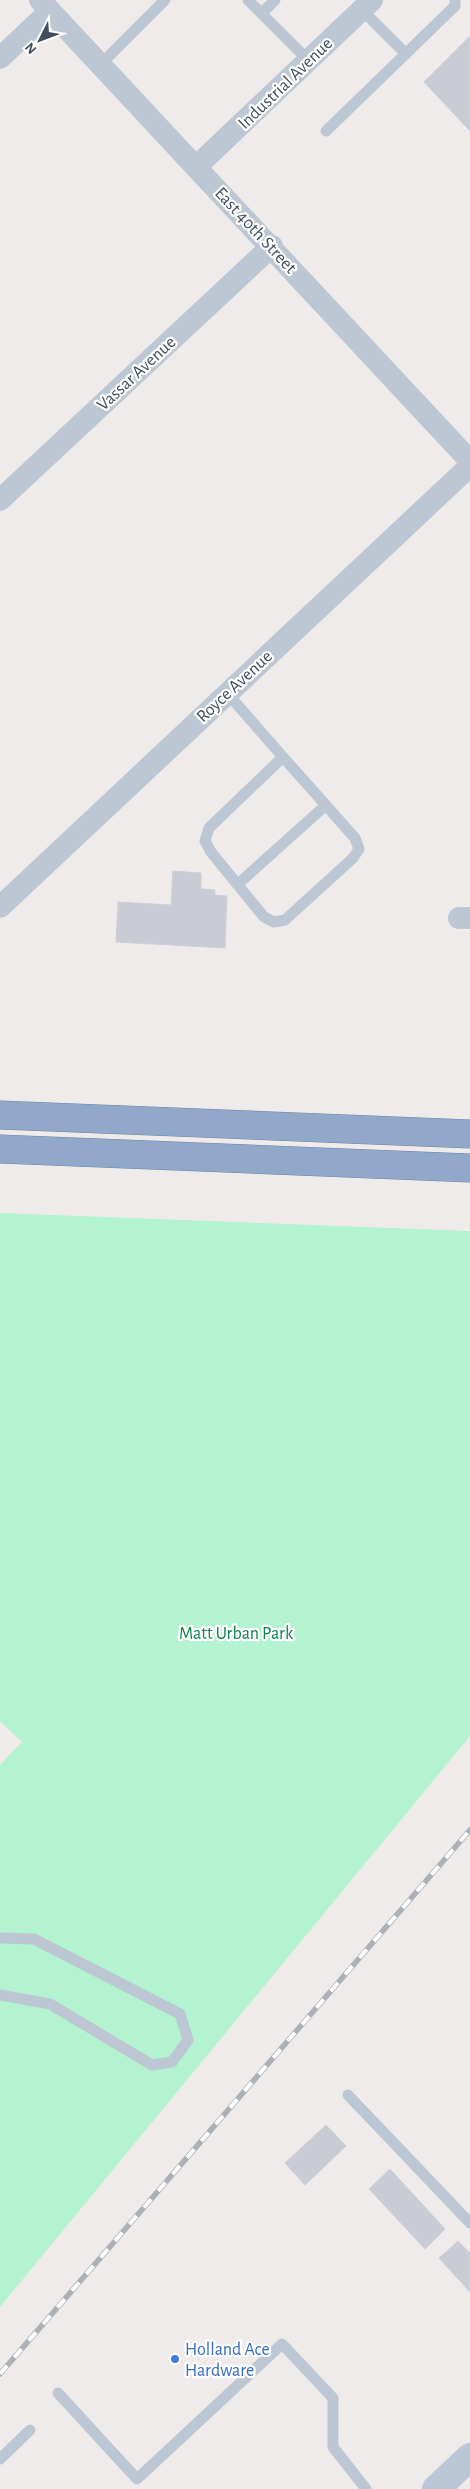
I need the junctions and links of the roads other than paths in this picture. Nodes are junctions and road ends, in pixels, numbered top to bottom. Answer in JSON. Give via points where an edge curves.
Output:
{"nodes":[{"id":1,"x":165,"y":0,"type":"edge"},
{"id":2,"x":248,"y":0,"type":"edge"},
{"id":3,"x":275,"y":0,"type":"edge"},
{"id":4,"x":455,"y":0,"type":"edge"},
{"id":5,"x":367,"y":5,"type":"edge"},
{"id":6,"x":45,"y":6,"type":"edge"},
{"id":7,"x":262,"y":13,"type":"junction"},
{"id":8,"x":406,"y":54,"type":"junction"},
{"id":9,"x":0,"y":58,"type":"edge"},
{"id":10,"x":308,"y":61,"type":"junction"},
{"id":11,"x":100,"y":65,"type":"junction"},
{"id":12,"x":326,"y":131,"type":"dead end"},
{"id":13,"x":197,"y":166,"type":"junction"},
{"id":14,"x":272,"y":246,"type":"junction"},
{"id":15,"x":470,"y":461,"type":"edge"},
{"id":16,"x":470,"y":466,"type":"edge"},
{"id":17,"x":0,"y":500,"type":"edge"},
{"id":18,"x":227,"y":693,"type":"junction"},
{"id":19,"x":283,"y":757,"type":"junction"},
{"id":20,"x":326,"y":805,"type":"junction"},
{"id":21,"x":238,"y":884,"type":"junction"},
{"id":22,"x":0,"y":907,"type":"edge"},
{"id":23,"x":0,"y":1115,"type":"edge"},
{"id":24,"x":470,"y":1134,"type":"edge"},
{"id":25,"x":0,"y":1149,"type":"edge"},
{"id":26,"x":470,"y":1168,"type":"edge"},
{"id":27,"x":0,"y":1938,"type":"edge"},
{"id":28,"x":0,"y":1995,"type":"edge"},
{"id":29,"x":348,"y":2095,"type":"dead end"},
{"id":30,"x":470,"y":2222,"type":"edge"},
{"id":31,"x":58,"y":2392,"type":"dead end"},
{"id":32,"x":30,"y":2430,"type":"dead end"},
{"id":33,"x":0,"y":2459,"type":"edge"},
{"id":34,"x":466,"y":2467,"type":"edge"},
{"id":35,"x":139,"y":2484,"type":"edge"},
{"id":36,"x":358,"y":2486,"type":"edge"},
{"id":37,"x":436,"y":2489,"type":"edge"}],
"edges":[{"from":1,"to":11,"type":"lane"},
{"from":2,"to":7,"type":"lane"},
{"from":3,"to":7,"type":"lane"},
{"from":4,"to":8,"type":"lane","via":[[455,6]]},
{"from":5,"to":8,"type":"lane"},
{"from":5,"to":10,"type":"street","name":"Industrial Avenue"},
{"from":6,"to":9,"type":"street"},
{"from":6,"to":11,"type":"street","name":"East 40th Street"},
{"from":7,"to":10,"type":"lane"},
{"from":8,"to":12,"type":"lane"},
{"from":10,"to":13,"type":"street","name":"Industrial Avenue"},
{"from":11,"to":13,"type":"street","name":"East 40th Street"},
{"from":13,"to":14,"type":"street","name":"East 40th Street"},
{"from":14,"to":15,"type":"street","name":"East 40th Street"},
{"from":14,"to":17,"type":"street","name":"Vassar Avenue"},
{"from":16,"to":18,"type":"street","name":"Royce Avenue"},
{"from":18,"to":19,"type":"lane"},
{"from":18,"to":22,"type":"street","name":"Royce Avenue"},
{"from":19,"to":20,"type":"lane"},
{"from":19,"to":21,"type":"lane","via":[[209,828],[205,840]]},
{"from":20,"to":21,"type":"lane"},
{"from":20,"to":21,"type":"lane","via":[[355,838],[359,849],[285,920],[274,922],[264,917]]},
{"from":23,"to":24,"type":"highway"},
{"from":25,"to":26,"type":"highway"},
{"from":27,"to":28,"type":"lane","via":[[34,1938],[180,2014],[188,2040],[172,2062],[152,2065],[50,2004]]},
{"from":29,"to":30,"type":"lane"},
{"from":31,"to":35,"type":"lane"},
{"from":32,"to":33,"type":"lane"},
{"from":34,"to":37,"type":"main road"},
{"from":35,"to":36,"type":"lane","via":[[282,2344],[333,2398],[333,2447]]}]}
